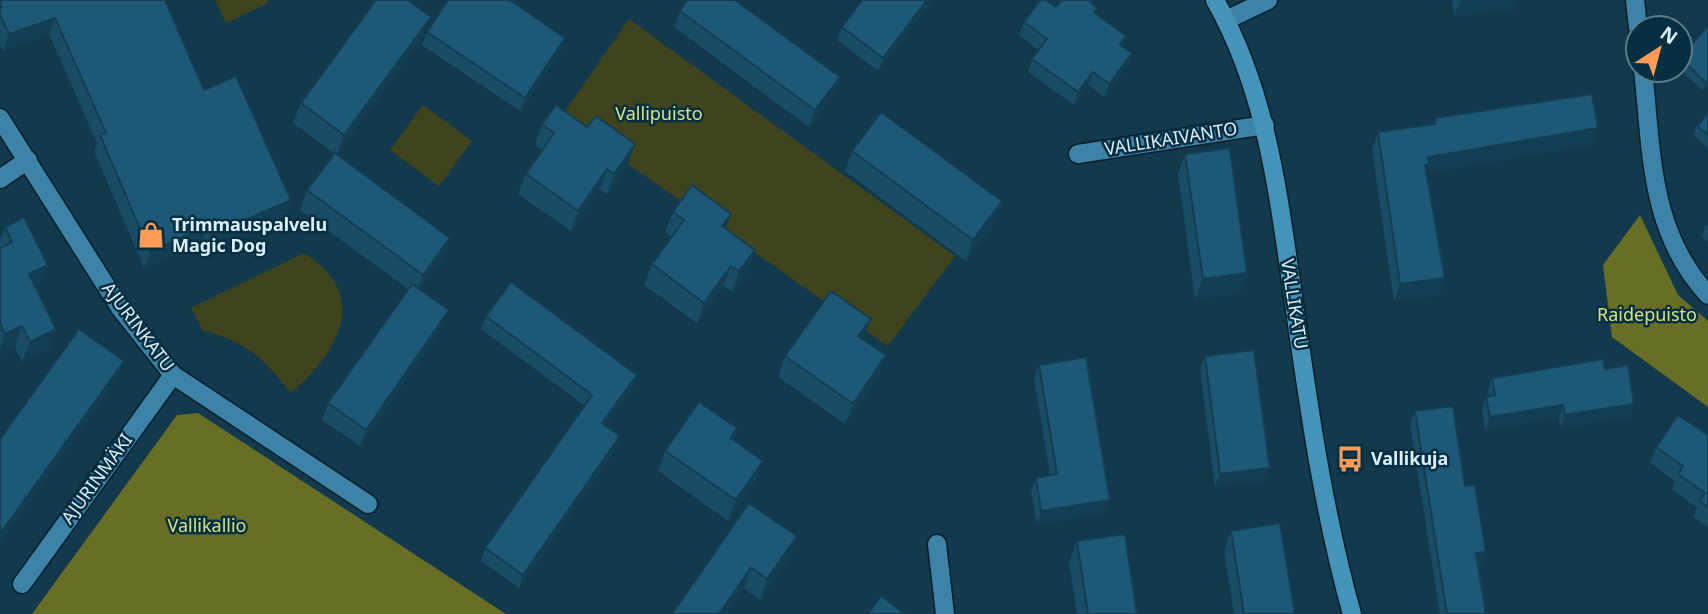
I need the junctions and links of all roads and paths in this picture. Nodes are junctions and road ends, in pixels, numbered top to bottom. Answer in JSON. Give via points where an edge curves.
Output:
{"nodes":[{"id":1,"x":1215,"y":0,"type":"edge"},
{"id":2,"x":1268,"y":0,"type":"edge"},
{"id":3,"x":1226,"y":20,"type":"junction"},
{"id":4,"x":1644,"y":84,"type":"edge"},
{"id":5,"x":0,"y":118,"type":"edge"},
{"id":6,"x":1265,"y":125,"type":"junction"},
{"id":7,"x":1078,"y":154,"type":"dead end"},
{"id":8,"x":28,"y":160,"type":"junction"},
{"id":9,"x":0,"y":179,"type":"edge"},
{"id":10,"x":1708,"y":295,"type":"edge"},
{"id":11,"x":173,"y":375,"type":"junction"},
{"id":12,"x":368,"y":504,"type":"dead end"},
{"id":13,"x":937,"y":544,"type":"dead end"},
{"id":14,"x":22,"y":584,"type":"dead end"},
{"id":15,"x":945,"y":614,"type":"edge"},
{"id":16,"x":1352,"y":614,"type":"edge"}],
"edges":[{"from":1,"to":3,"type":"main road","name":"VALLIKATU"},
{"from":2,"to":3,"type":"street"},
{"from":3,"to":6,"type":"main road","name":"VALLIKATU"},
{"from":4,"to":10,"type":"street","via":[[1657,202],[1686,270]]},
{"from":5,"to":8,"type":"street","name":"AJURINKATU"},
{"from":6,"to":7,"type":"street","name":"VALLIKAIVANTO"},
{"from":6,"to":16,"type":"main road","name":"VALLIKATU","via":[[1320,461]]},
{"from":8,"to":9,"type":"street"},
{"from":8,"to":11,"type":"street","name":"AJURINKATU","via":[[120,308]]},
{"from":11,"to":12,"type":"street","name":"AJURINKATU"},
{"from":11,"to":14,"type":"street","name":"AJURINMÄKI"},
{"from":13,"to":15,"type":"street"}]}
